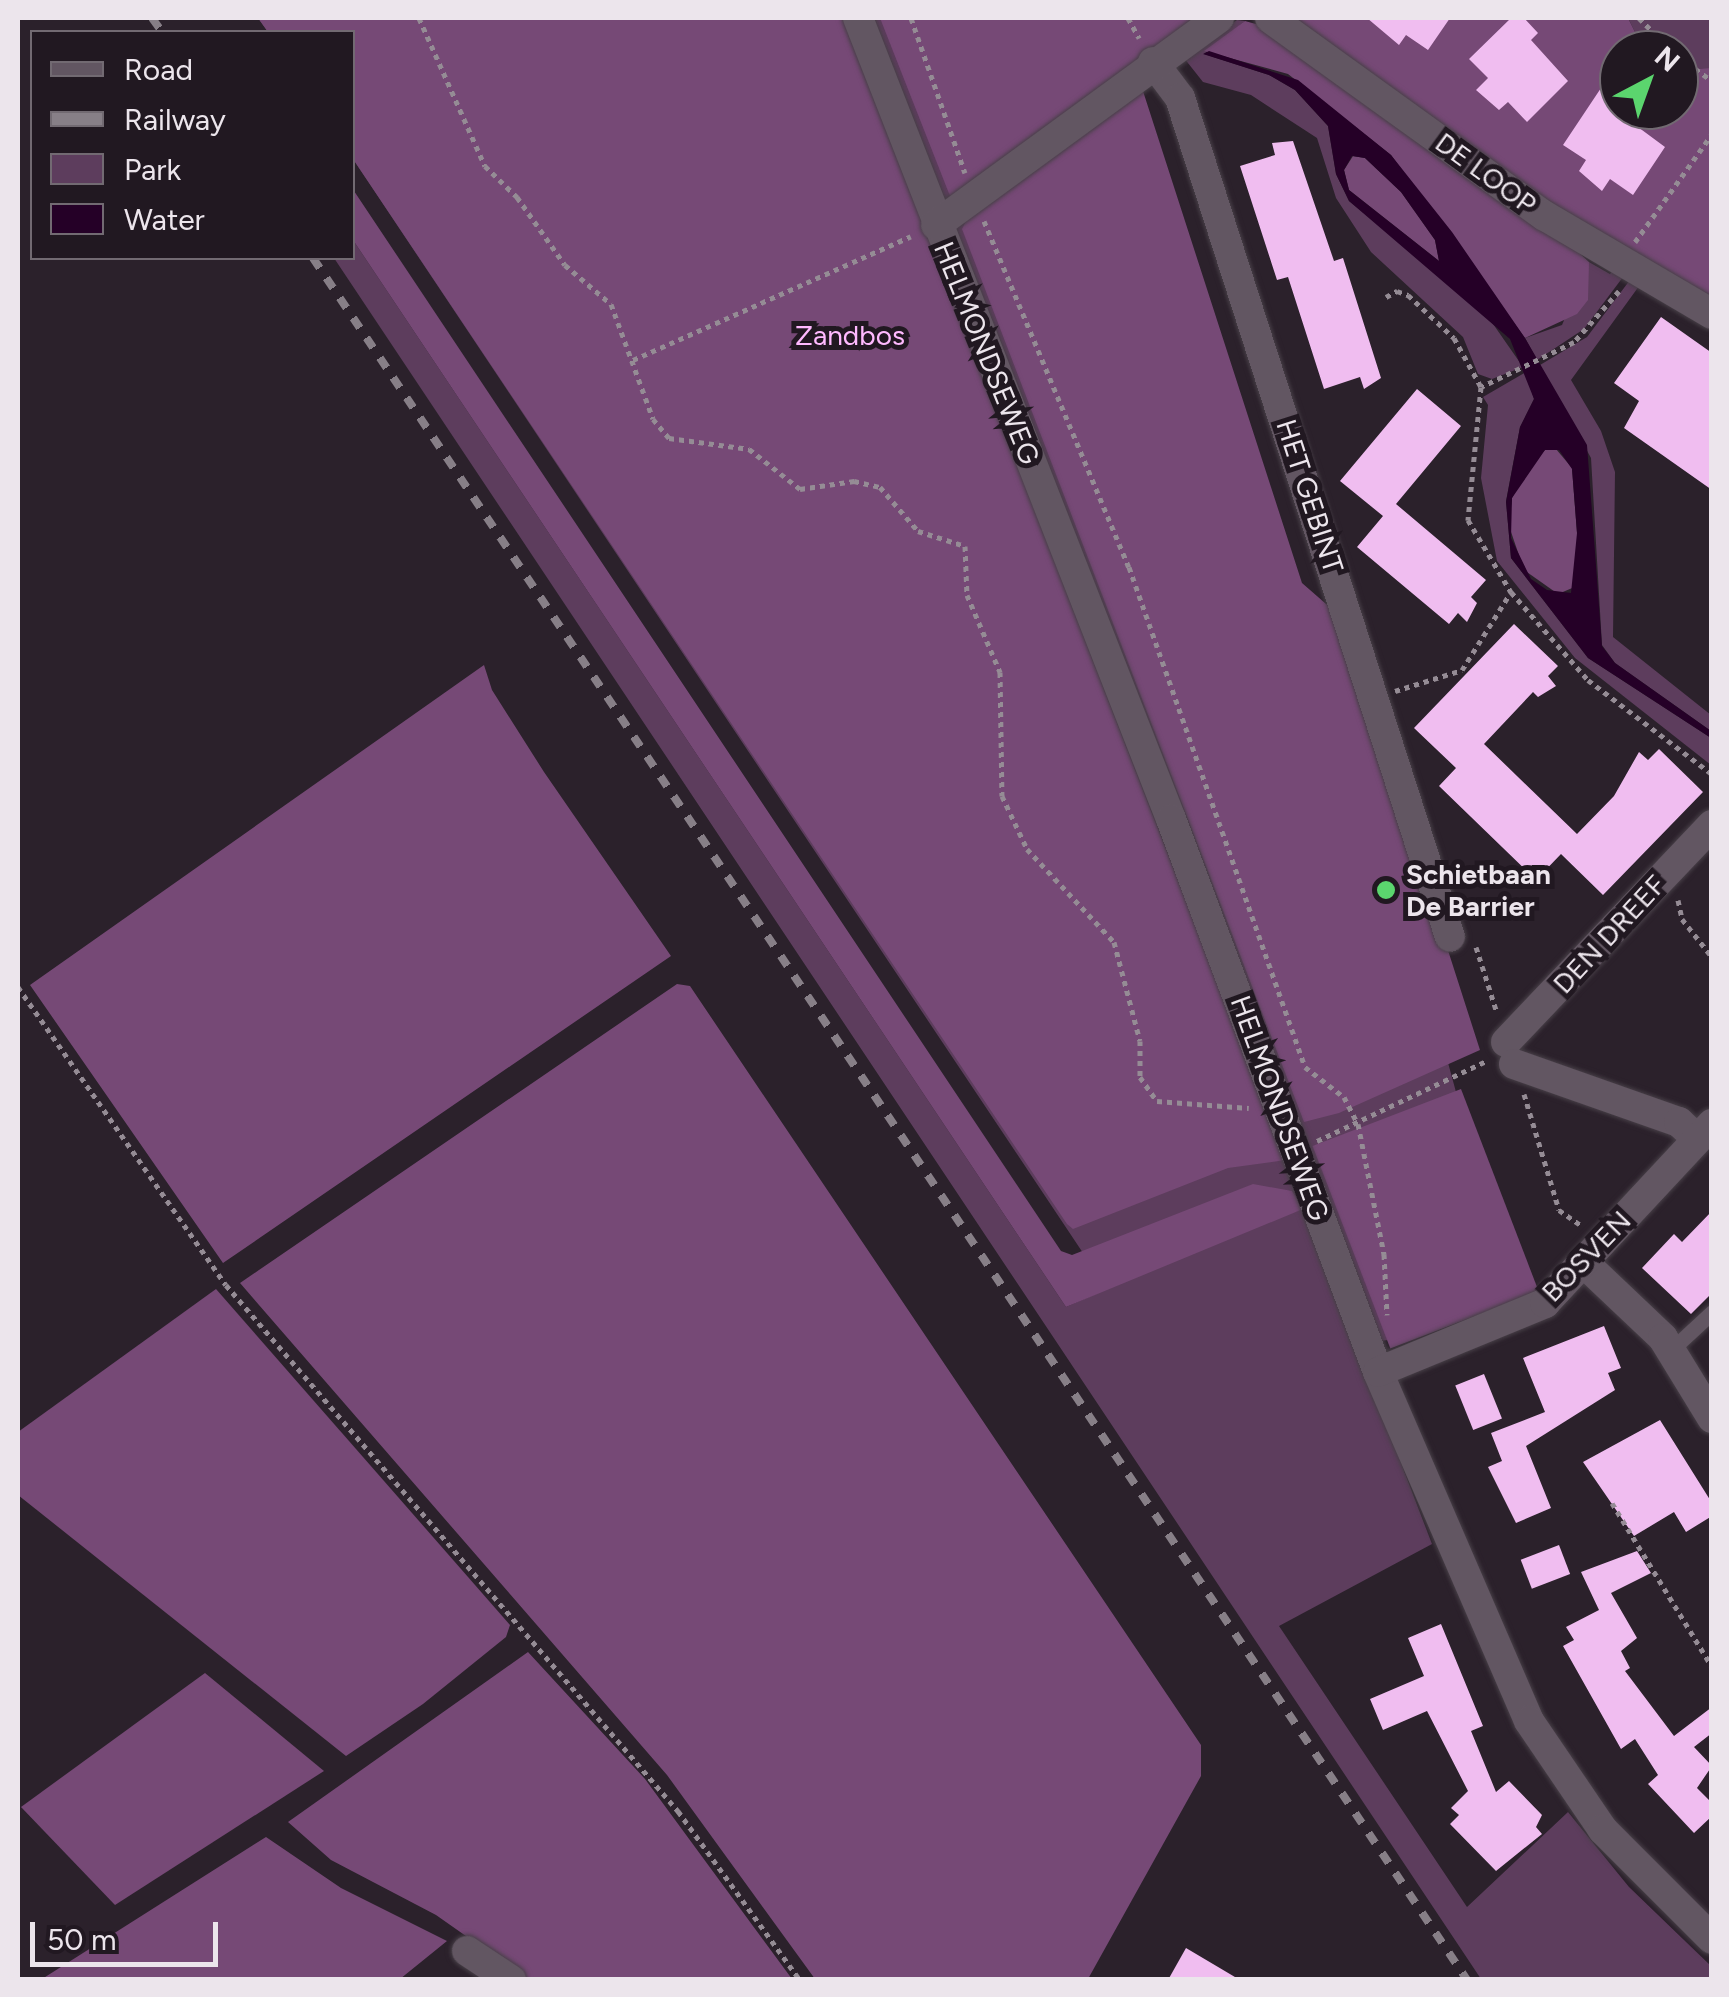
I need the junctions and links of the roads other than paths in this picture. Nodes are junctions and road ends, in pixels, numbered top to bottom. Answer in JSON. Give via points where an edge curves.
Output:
{"nodes":[{"id":1,"x":858,"y":18,"type":"edge"},
{"id":2,"x":1219,"y":18,"type":"edge"},
{"id":3,"x":1270,"y":18,"type":"edge"},
{"id":4,"x":1153,"y":62,"type":"junction"},
{"id":5,"x":936,"y":225,"type":"junction"},
{"id":6,"x":1712,"y":314,"type":"edge"},
{"id":7,"x":1712,"y":826,"type":"edge"},
{"id":8,"x":1450,"y":937,"type":"dead end"},
{"id":9,"x":1704,"y":1131,"type":"edge"},
{"id":10,"x":1583,"y":1262,"type":"junction"},
{"id":11,"x":1712,"y":1312,"type":"edge"},
{"id":12,"x":1671,"y":1350,"type":"junction"},
{"id":13,"x":1378,"y":1372,"type":"junction"},
{"id":14,"x":1712,"y":1418,"type":"edge"},
{"id":15,"x":1712,"y":1938,"type":"edge"},
{"id":16,"x":467,"y":1950,"type":"dead end"},
{"id":17,"x":512,"y":1980,"type":"edge"}],
"edges":[{"from":1,"to":5,"type":"street","name":"HELMONDSEWEG"},
{"from":2,"to":4,"type":"street","name":"HELMONDSEWEG"},
{"from":3,"to":6,"type":"street","name":"DE LOOP","via":[[1628,266]]},
{"from":4,"to":5,"type":"street","name":"HELMONDSEWEG"},
{"from":4,"to":8,"type":"street","name":"HET GEBINT","via":[[1180,98]]},
{"from":5,"to":13,"type":"street","name":"HELMONDSEWEG"},
{"from":7,"to":9,"type":"street","name":"DEN DREEF","via":[[1503,1056]]},
{"from":9,"to":10,"type":"street","name":"BOSVEN"},
{"from":10,"to":12,"type":"street"},
{"from":10,"to":13,"type":"street","name":"BOSVEN","via":[[1546,1302]]},
{"from":11,"to":12,"type":"lane"},
{"from":12,"to":14,"type":"street"},
{"from":13,"to":15,"type":"street","name":"HELMONDSEWEG","via":[[1529,1721],[1603,1830]]},
{"from":16,"to":17,"type":"street"}]}
